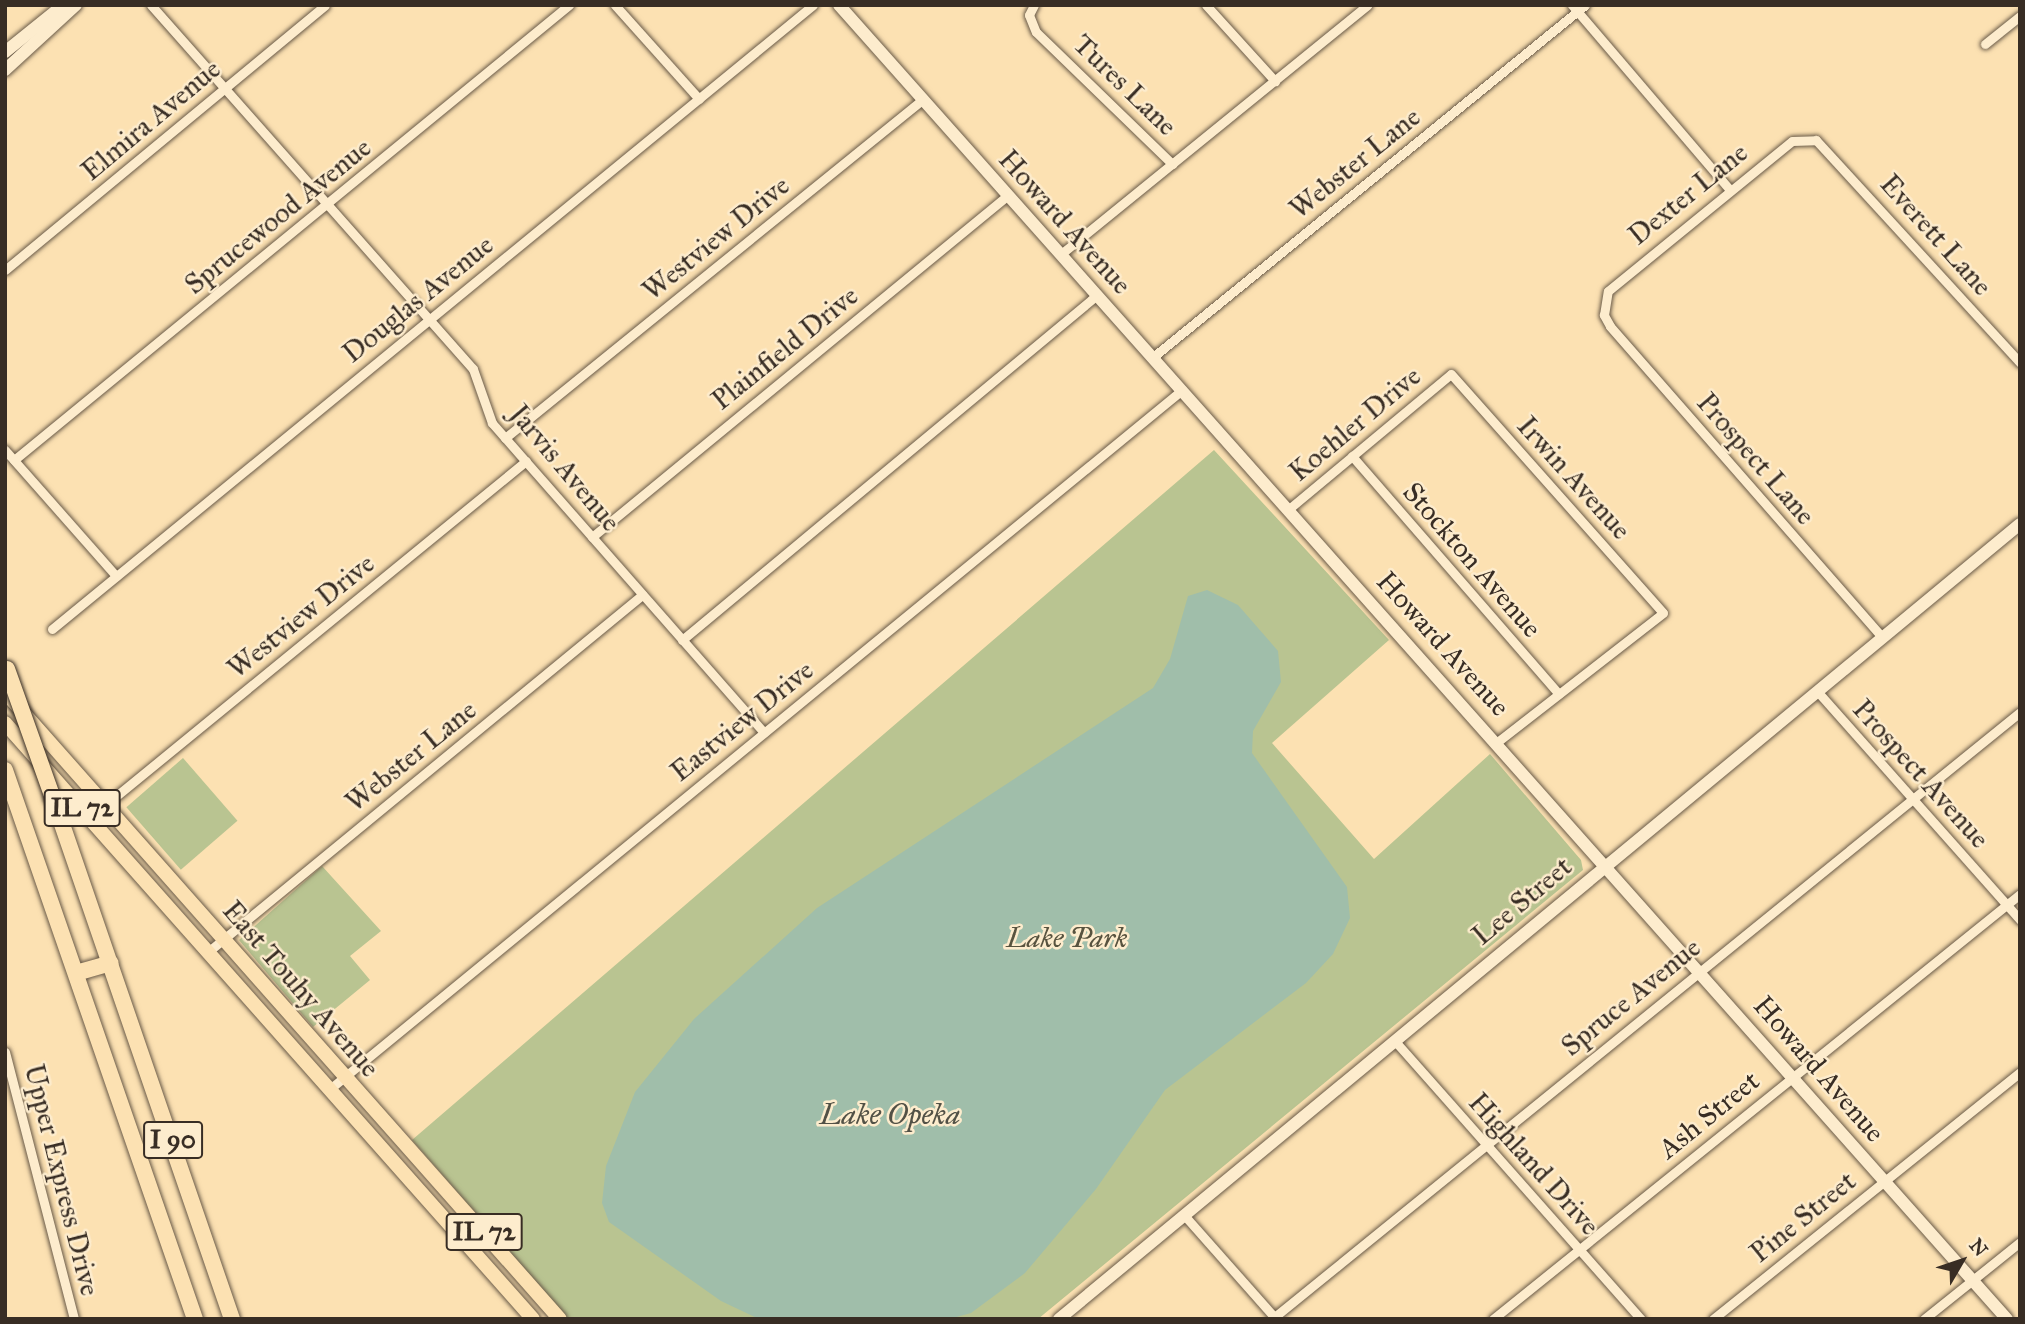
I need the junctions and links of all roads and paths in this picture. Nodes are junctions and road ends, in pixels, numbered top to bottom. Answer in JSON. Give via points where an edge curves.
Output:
{"nodes":[{"id":1,"x":63,"y":5,"type":"edge"},
{"id":2,"x":76,"y":5,"type":"edge"},
{"id":3,"x":151,"y":5,"type":"edge"},
{"id":4,"x":325,"y":5,"type":"edge"},
{"id":5,"x":569,"y":5,"type":"edge"},
{"id":6,"x":615,"y":5,"type":"edge"},
{"id":7,"x":813,"y":5,"type":"edge"},
{"id":8,"x":839,"y":5,"type":"edge"},
{"id":9,"x":1034,"y":5,"type":"edge"},
{"id":10,"x":1206,"y":5,"type":"edge"},
{"id":11,"x":1367,"y":5,"type":"edge"},
{"id":12,"x":1578,"y":7,"type":"edge"},
{"id":13,"x":2020,"y":16,"type":"edge"},
{"id":14,"x":1985,"y":44,"type":"dead end"},
{"id":15,"x":5,"y":52,"type":"edge"},
{"id":16,"x":5,"y":70,"type":"edge"},
{"id":17,"x":1275,"y":81,"type":"junction"},
{"id":18,"x":224,"y":89,"type":"junction"},
{"id":19,"x":699,"y":99,"type":"junction"},
{"id":20,"x":923,"y":99,"type":"junction"},
{"id":21,"x":1816,"y":140,"type":"joint"},
{"id":22,"x":1172,"y":164,"type":"junction"},
{"id":23,"x":1729,"y":188,"type":"junction"},
{"id":24,"x":1007,"y":195,"type":"junction"},
{"id":25,"x":327,"y":206,"type":"junction"},
{"id":26,"x":1061,"y":254,"type":"junction"},
{"id":27,"x":5,"y":270,"type":"edge"},
{"id":28,"x":1097,"y":295,"type":"junction"},
{"id":29,"x":1604,"y":306,"type":"joint"},
{"id":30,"x":429,"y":319,"type":"junction"},
{"id":31,"x":1153,"y":357,"type":"junction"},
{"id":32,"x":2020,"y":363,"type":"edge"},
{"id":33,"x":1451,"y":374,"type":"joint"},
{"id":34,"x":1182,"y":390,"type":"junction"},
{"id":35,"x":505,"y":438,"type":"junction"},
{"id":36,"x":5,"y":450,"type":"edge"},
{"id":37,"x":1352,"y":456,"type":"junction"},
{"id":38,"x":14,"y":460,"type":"junction"},
{"id":39,"x":526,"y":461,"type":"junction"},
{"id":40,"x":1290,"y":508,"type":"junction"},
{"id":41,"x":2020,"y":524,"type":"edge"},
{"id":42,"x":592,"y":537,"type":"junction"},
{"id":43,"x":116,"y":576,"type":"junction"},
{"id":44,"x":642,"y":595,"type":"junction"},
{"id":45,"x":52,"y":629,"type":"dead end"},
{"id":46,"x":1882,"y":637,"type":"junction"},
{"id":47,"x":682,"y":640,"type":"junction"},
{"id":48,"x":6,"y":666,"type":"edge"},
{"id":49,"x":1817,"y":691,"type":"junction"},
{"id":50,"x":5,"y":692,"type":"edge"},
{"id":51,"x":1559,"y":694,"type":"junction"},
{"id":52,"x":2020,"y":712,"type":"edge"},
{"id":53,"x":5,"y":723,"type":"edge"},
{"id":54,"x":764,"y":733,"type":"junction"},
{"id":55,"x":1497,"y":743,"type":"junction"},
{"id":56,"x":5,"y":770,"type":"edge"},
{"id":57,"x":1913,"y":800,"type":"junction"},
{"id":58,"x":104,"y":806,"type":"junction"},
{"id":59,"x":1605,"y":864,"type":"junction"},
{"id":60,"x":2020,"y":894,"type":"edge"},
{"id":61,"x":2007,"y":905,"type":"junction"},
{"id":62,"x":2020,"y":920,"type":"edge"},
{"id":63,"x":225,"y":938,"type":"junction"},
{"id":64,"x":209,"y":951,"type":"junction"},
{"id":65,"x":111,"y":963,"type":"junction"},
{"id":66,"x":1699,"y":970,"type":"junction"},
{"id":67,"x":76,"y":973,"type":"junction"},
{"id":68,"x":1394,"y":1040,"type":"junction"},
{"id":69,"x":5,"y":1052,"type":"edge"},
{"id":70,"x":2020,"y":1072,"type":"edge"},
{"id":71,"x":346,"y":1076,"type":"junction"},
{"id":72,"x":1793,"y":1077,"type":"junction"},
{"id":73,"x":331,"y":1088,"type":"junction"},
{"id":74,"x":1486,"y":1144,"type":"junction"},
{"id":75,"x":1885,"y":1180,"type":"junction"},
{"id":76,"x":1184,"y":1214,"type":"junction"},
{"id":77,"x":2020,"y":1242,"type":"edge"},
{"id":78,"x":1579,"y":1249,"type":"junction"},
{"id":79,"x":1972,"y":1280,"type":"junction"},
{"id":80,"x":1274,"y":1318,"type":"edge"},
{"id":81,"x":74,"y":1319,"type":"edge"},
{"id":82,"x":195,"y":1319,"type":"edge"},
{"id":83,"x":232,"y":1319,"type":"edge"},
{"id":84,"x":533,"y":1319,"type":"edge"},
{"id":85,"x":560,"y":1319,"type":"edge"},
{"id":86,"x":1059,"y":1319,"type":"edge"},
{"id":87,"x":1493,"y":1319,"type":"edge"},
{"id":88,"x":1641,"y":1319,"type":"edge"},
{"id":89,"x":1713,"y":1319,"type":"edge"},
{"id":90,"x":1924,"y":1319,"type":"edge"},
{"id":91,"x":2007,"y":1319,"type":"edge"}],
"edges":[{"from":1,"to":15,"type":"street"},
{"from":2,"to":16,"type":"street"},
{"from":3,"to":18,"type":"street","name":"Jarvis Avenue"},
{"from":4,"to":18,"type":"street","name":"Elmira Avenue"},
{"from":5,"to":25,"type":"street","name":"Sprucewood Avenue"},
{"from":6,"to":19,"type":"street"},
{"from":7,"to":19,"type":"street","name":"Douglas Avenue"},
{"from":8,"to":20,"type":"street","name":"Howard Avenue"},
{"from":9,"to":22,"type":"street","name":"Tures Lane","via":[[1029,15],[1036,32]]},
{"from":10,"to":17,"type":"street"},
{"from":11,"to":17,"type":"street"},
{"from":12,"to":23,"type":"street"},
{"from":12,"to":31,"type":"street","name":"Webster Lane"},
{"from":13,"to":14,"type":"street"},
{"from":17,"to":22,"type":"street"},
{"from":18,"to":25,"type":"street","name":"Jarvis Avenue"},
{"from":18,"to":27,"type":"street","name":"Elmira Avenue"},
{"from":19,"to":30,"type":"street","name":"Douglas Avenue"},
{"from":20,"to":24,"type":"street","name":"Howard Avenue"},
{"from":20,"to":35,"type":"street","name":"Westview Drive"},
{"from":21,"to":23,"type":"street","name":"Dexter Lane","via":[[1792,141]]},
{"from":21,"to":32,"type":"street","name":"Everett Lane"},
{"from":22,"to":26,"type":"street"},
{"from":23,"to":29,"type":"street","name":"Dexter Lane","via":[[1614,284]]},
{"from":24,"to":26,"type":"street","name":"Howard Avenue"},
{"from":24,"to":42,"type":"street","name":"Plainfield Drive"},
{"from":25,"to":30,"type":"street","name":"Jarvis Avenue"},
{"from":25,"to":38,"type":"street","name":"Sprucewood Avenue"},
{"from":26,"to":28,"type":"street","name":"Howard Avenue"},
{"from":28,"to":31,"type":"street","name":"Howard Avenue"},
{"from":28,"to":47,"type":"street"},
{"from":29,"to":46,"type":"street","name":"Prospect Lane","via":[[1610,326]]},
{"from":30,"to":35,"type":"street","name":"Jarvis Avenue","via":[[482,382],[492,423]]},
{"from":30,"to":43,"type":"street","name":"Douglas Avenue"},
{"from":31,"to":34,"type":"street","name":"Howard Avenue"},
{"from":33,"to":37,"type":"street","name":"Koehler Drive"},
{"from":33,"to":51,"type":"street","name":"Irwin Avenue","via":[[1663,613]]},
{"from":34,"to":40,"type":"street","name":"Howard Avenue"},
{"from":34,"to":54,"type":"street","name":"Eastview Drive"},
{"from":35,"to":39,"type":"street","name":"Jarvis Avenue"},
{"from":36,"to":38,"type":"street"},
{"from":37,"to":40,"type":"street","name":"Koehler Drive"},
{"from":37,"to":51,"type":"street","name":"Stockton Avenue"},
{"from":38,"to":43,"type":"street"},
{"from":39,"to":42,"type":"street","name":"Jarvis Avenue"},
{"from":39,"to":58,"type":"street","name":"Westview Drive"},
{"from":40,"to":55,"type":"street","name":"Howard Avenue"},
{"from":41,"to":46,"type":"street","name":"Lee Street"},
{"from":42,"to":44,"type":"street","name":"Jarvis Avenue"},
{"from":43,"to":45,"type":"street","name":"Douglas Avenue"},
{"from":44,"to":47,"type":"street","name":"Jarvis Avenue"},
{"from":44,"to":63,"type":"street","name":"Webster Lane"},
{"from":46,"to":49,"type":"street","name":"Lee Street"},
{"from":47,"to":54,"type":"street","name":"Jarvis Avenue"},
{"from":48,"to":65,"type":"highway","number":"I 90","bridge":true},
{"from":49,"to":57,"type":"street","name":"Prospect Avenue"},
{"from":49,"to":59,"type":"street","name":"Lee Street"},
{"from":50,"to":58,"type":"main road","name":"East Touhy Avenue","number":"IL 72"},
{"from":51,"to":55,"type":"street"},
{"from":52,"to":57,"type":"street","name":"Spruce Avenue"},
{"from":53,"to":64,"type":"main road","name":"East Touhy Avenue","number":"IL 72"},
{"from":54,"to":71,"type":"street","name":"Eastview Drive"},
{"from":55,"to":59,"type":"street","name":"Howard Avenue"},
{"from":56,"to":67,"type":"highway","number":"I 90"},
{"from":57,"to":61,"type":"street","name":"Prospect Avenue"},
{"from":57,"to":66,"type":"street","name":"Spruce Avenue"},
{"from":58,"to":63,"type":"main road","name":"East Touhy Avenue","number":"IL 72"},
{"from":59,"to":66,"type":"street","name":"Howard Avenue"},
{"from":59,"to":68,"type":"street","name":"Lee Street"},
{"from":60,"to":61,"type":"street","name":"Ash Street"},
{"from":61,"to":62,"type":"street","name":"Prospect Avenue"},
{"from":61,"to":72,"type":"street","name":"Ash Street"},
{"from":63,"to":64,"type":"street","name":"Webster Lane"},
{"from":63,"to":71,"type":"main road","name":"East Touhy Avenue","number":"IL 72"},
{"from":64,"to":73,"type":"main road","name":"East Touhy Avenue","number":"IL 72"},
{"from":65,"to":67,"type":"highway"},
{"from":65,"to":83,"type":"highway","number":"I 90"},
{"from":66,"to":72,"type":"street","name":"Howard Avenue"},
{"from":66,"to":74,"type":"street","name":"Spruce Avenue"},
{"from":67,"to":82,"type":"highway","number":"I 90"},
{"from":68,"to":74,"type":"street","name":"Highland Drive"},
{"from":68,"to":76,"type":"street","name":"Lee Street"},
{"from":69,"to":81,"type":"street","name":"Upper Express Drive"},
{"from":70,"to":75,"type":"street","name":"Pine Street"},
{"from":71,"to":73,"type":"street","name":"Eastview Drive"},
{"from":71,"to":85,"type":"main road","name":"East Touhy Avenue","number":"IL 72"},
{"from":72,"to":75,"type":"street","name":"Howard Avenue"},
{"from":72,"to":78,"type":"street","name":"Ash Street"},
{"from":73,"to":84,"type":"main road","name":"East Touhy Avenue","number":"IL 72"},
{"from":74,"to":78,"type":"street","name":"Highland Drive"},
{"from":74,"to":80,"type":"street","name":"Spruce Avenue"},
{"from":75,"to":79,"type":"street","name":"Howard Avenue"},
{"from":75,"to":89,"type":"street","name":"Pine Street"},
{"from":76,"to":80,"type":"street"},
{"from":76,"to":86,"type":"street","name":"Lee Street"},
{"from":77,"to":79,"type":"street"},
{"from":78,"to":87,"type":"street","name":"Ash Street"},
{"from":78,"to":88,"type":"street","name":"Highland Drive"},
{"from":79,"to":90,"type":"street"},
{"from":79,"to":91,"type":"street","name":"Howard Avenue"}]}
